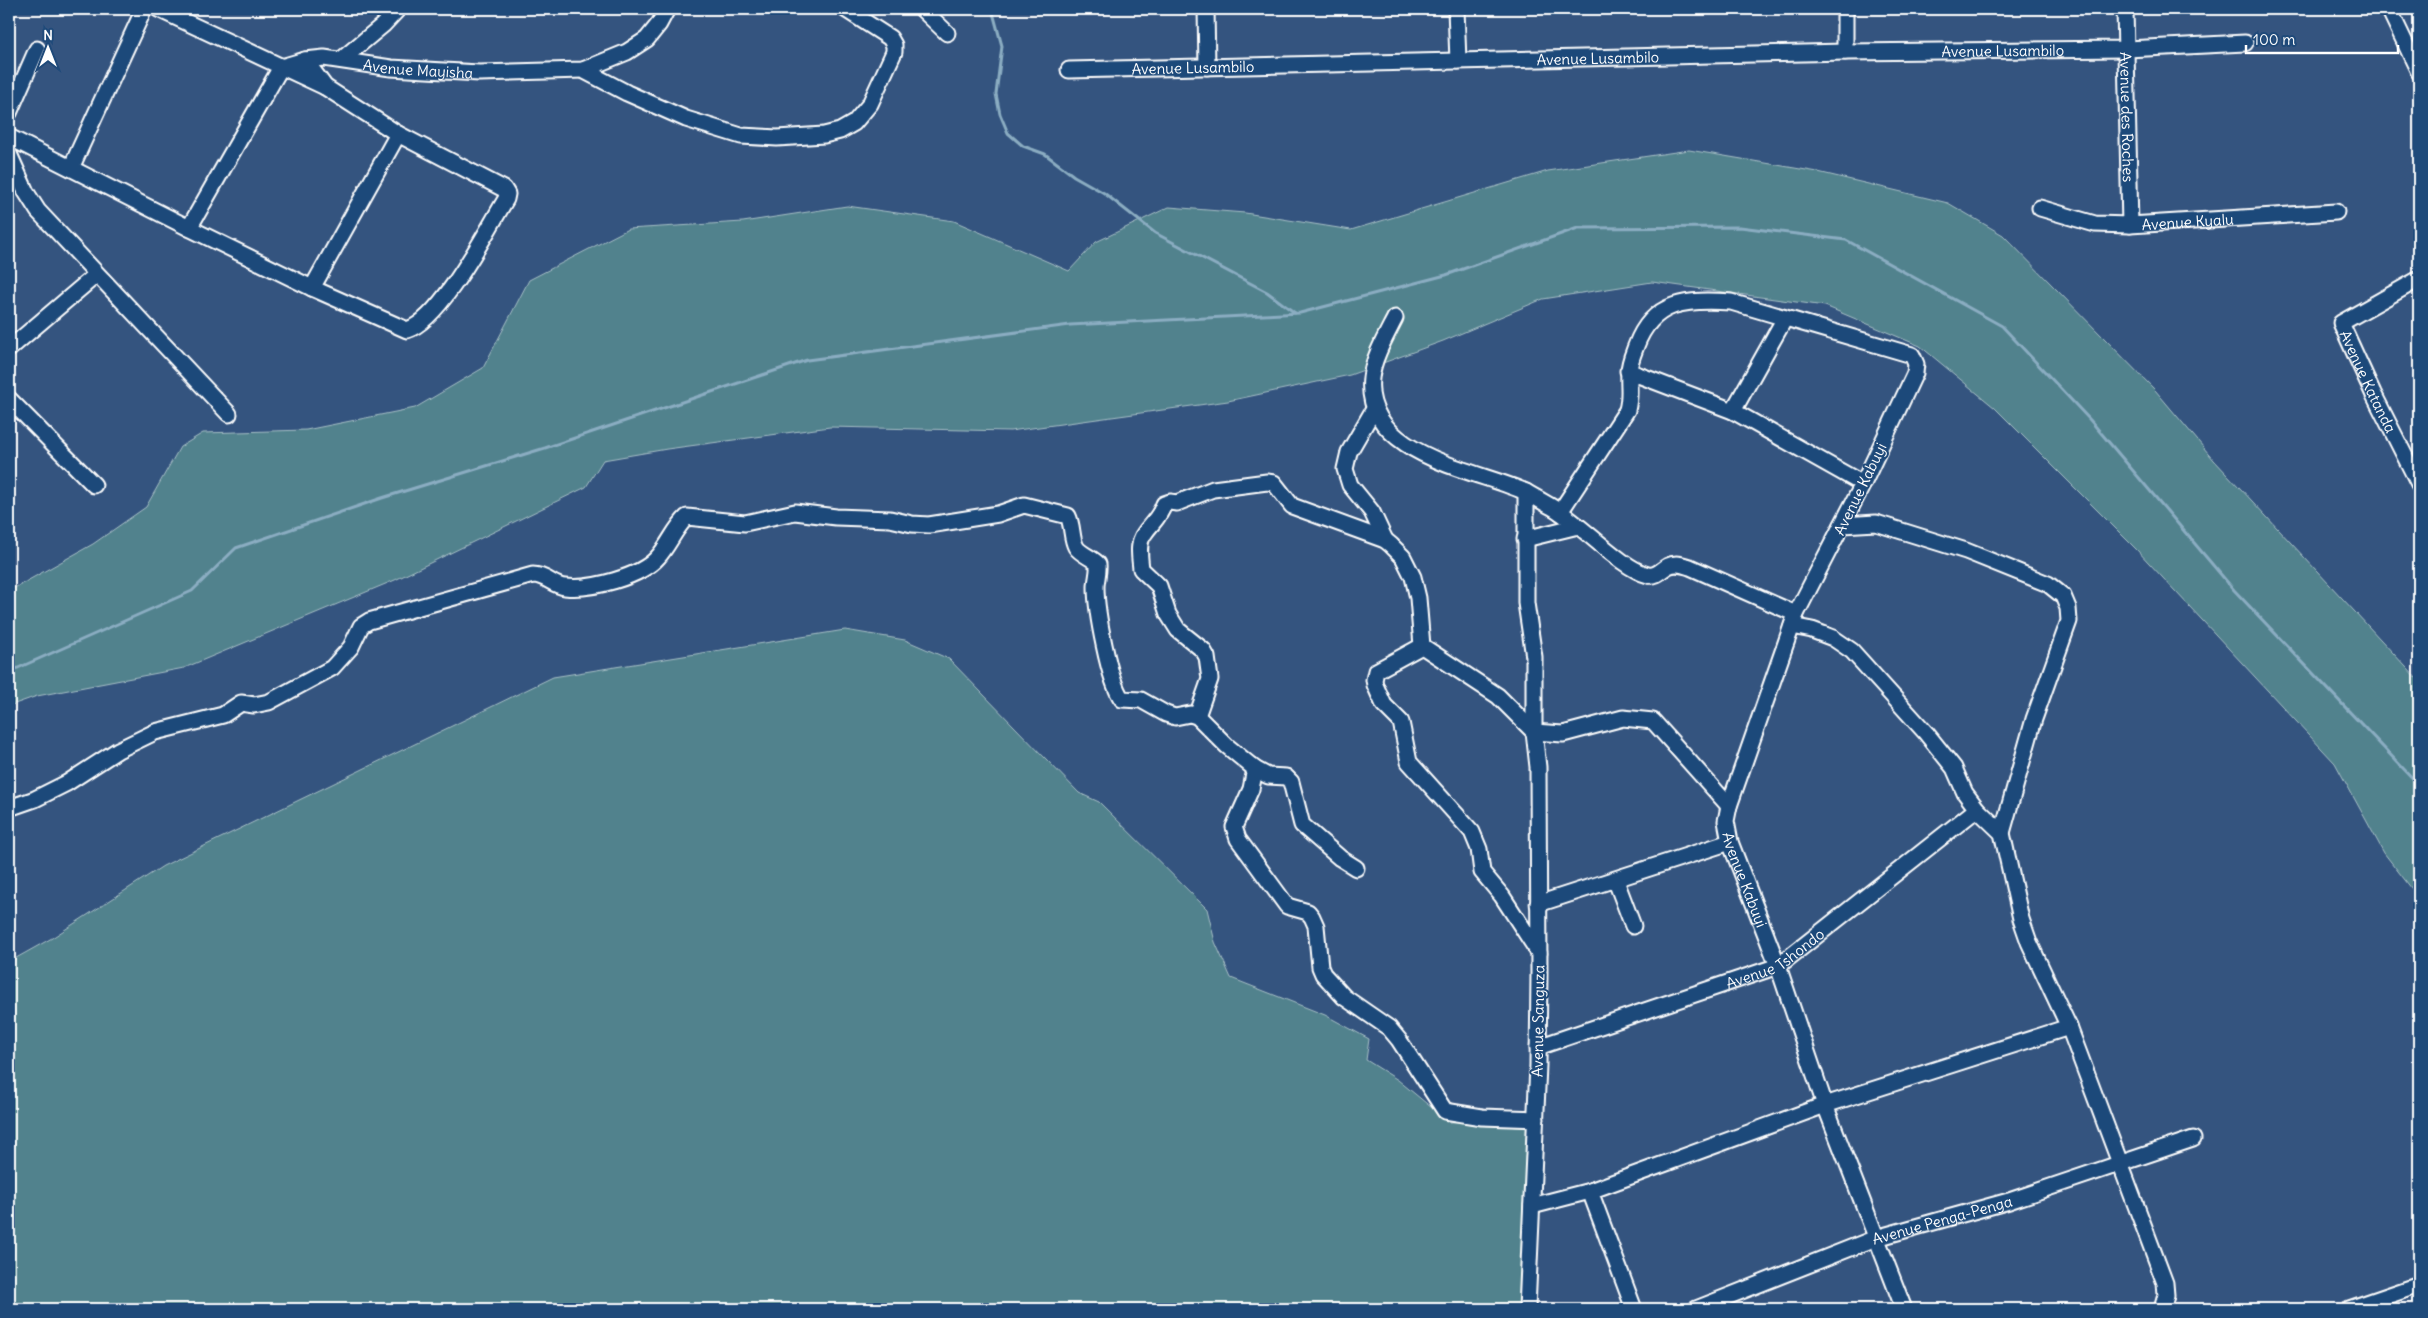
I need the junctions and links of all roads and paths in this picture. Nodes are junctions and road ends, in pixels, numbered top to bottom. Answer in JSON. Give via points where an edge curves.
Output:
{"nodes":[{"id":1,"x":144,"y":9,"type":"edge"},
{"id":2,"x":158,"y":9,"type":"edge"},
{"id":3,"x":398,"y":9,"type":"edge"},
{"id":4,"x":667,"y":9,"type":"edge"},
{"id":5,"x":844,"y":9,"type":"edge"},
{"id":6,"x":922,"y":9,"type":"edge"},
{"id":7,"x":1206,"y":9,"type":"edge"},
{"id":8,"x":1456,"y":9,"type":"edge"},
{"id":9,"x":1845,"y":9,"type":"edge"},
{"id":10,"x":2125,"y":9,"type":"edge"},
{"id":11,"x":2389,"y":9,"type":"edge"},
{"id":12,"x":947,"y":33,"type":"dead end"},
{"id":13,"x":2245,"y":43,"type":"dead end"},
{"id":14,"x":37,"y":49,"type":"dead end"},
{"id":15,"x":2127,"y":49,"type":"junction"},
{"id":16,"x":1845,"y":52,"type":"junction"},
{"id":17,"x":305,"y":60,"type":"junction"},
{"id":18,"x":341,"y":60,"type":"junction"},
{"id":19,"x":1458,"y":61,"type":"junction"},
{"id":20,"x":281,"y":67,"type":"junction"},
{"id":21,"x":1207,"y":67,"type":"junction"},
{"id":22,"x":583,"y":70,"type":"junction"},
{"id":23,"x":1068,"y":70,"type":"dead end"},
{"id":24,"x":2419,"y":72,"type":"edge"},
{"id":25,"x":325,"y":87,"type":"junction"},
{"id":26,"x":9,"y":113,"type":"edge"},
{"id":27,"x":398,"y":134,"type":"junction"},
{"id":28,"x":9,"y":137,"type":"edge"},
{"id":29,"x":9,"y":154,"type":"edge"},
{"id":30,"x":71,"y":168,"type":"junction"},
{"id":31,"x":2040,"y":208,"type":"dead end"},
{"id":32,"x":2336,"y":212,"type":"dead end"},
{"id":33,"x":2130,"y":225,"type":"junction"},
{"id":34,"x":189,"y":228,"type":"junction"},
{"id":35,"x":96,"y":275,"type":"junction"},
{"id":36,"x":2419,"y":279,"type":"edge"},
{"id":37,"x":312,"y":288,"type":"junction"},
{"id":38,"x":1395,"y":318,"type":"dead end"},
{"id":39,"x":1785,"y":318,"type":"junction"},
{"id":40,"x":9,"y":350,"type":"edge"},
{"id":41,"x":1628,"y":371,"type":"junction"},
{"id":42,"x":9,"y":399,"type":"edge"},
{"id":43,"x":1374,"y":409,"type":"junction"},
{"id":44,"x":1732,"y":410,"type":"junction"},
{"id":45,"x":229,"y":414,"type":"dead end"},
{"id":46,"x":1863,"y":484,"type":"junction"},
{"id":47,"x":2419,"y":484,"type":"edge"},
{"id":48,"x":94,"y":485,"type":"dead end"},
{"id":49,"x":1526,"y":492,"type":"junction"},
{"id":50,"x":1560,"y":512,"type":"junction"},
{"id":51,"x":1842,"y":525,"type":"junction"},
{"id":52,"x":1578,"y":526,"type":"junction"},
{"id":53,"x":1525,"y":539,"type":"junction"},
{"id":54,"x":1385,"y":540,"type":"junction"},
{"id":55,"x":1794,"y":620,"type":"junction"},
{"id":56,"x":1422,"y":646,"type":"junction"},
{"id":57,"x":1197,"y":716,"type":"junction"},
{"id":58,"x":1534,"y":732,"type":"junction"},
{"id":59,"x":1255,"y":769,"type":"junction"},
{"id":60,"x":1729,"y":806,"type":"junction"},
{"id":61,"x":9,"y":808,"type":"edge"},
{"id":62,"x":1977,"y":809,"type":"junction"},
{"id":63,"x":2002,"y":833,"type":"junction"},
{"id":64,"x":1730,"y":842,"type":"junction"},
{"id":65,"x":1356,"y":868,"type":"dead end"},
{"id":66,"x":1616,"y":881,"type":"junction"},
{"id":67,"x":1538,"y":904,"type":"junction"},
{"id":68,"x":1633,"y":926,"type":"dead end"},
{"id":69,"x":1539,"y":953,"type":"junction"},
{"id":70,"x":1778,"y":966,"type":"junction"},
{"id":71,"x":2069,"y":1027,"type":"junction"},
{"id":72,"x":1538,"y":1047,"type":"junction"},
{"id":73,"x":1824,"y":1106,"type":"junction"},
{"id":74,"x":1536,"y":1119,"type":"junction"},
{"id":75,"x":2193,"y":1139,"type":"dead end"},
{"id":76,"x":2120,"y":1166,"type":"junction"},
{"id":77,"x":1590,"y":1191,"type":"junction"},
{"id":78,"x":1532,"y":1206,"type":"junction"},
{"id":79,"x":1876,"y":1238,"type":"junction"},
{"id":80,"x":2419,"y":1285,"type":"edge"},
{"id":81,"x":1527,"y":1309,"type":"edge"},
{"id":82,"x":1634,"y":1309,"type":"edge"},
{"id":83,"x":1696,"y":1309,"type":"edge"},
{"id":84,"x":1904,"y":1309,"type":"edge"},
{"id":85,"x":2162,"y":1309,"type":"edge"},
{"id":86,"x":2349,"y":1309,"type":"edge"}],
"edges":[{"from":1,"to":30,"type":"street"},
{"from":2,"to":20,"type":"street"},
{"from":3,"to":18,"type":"street"},
{"from":4,"to":22,"type":"street","name":"Avenue Mayisha","via":[[647,39],[627,52]]},
{"from":5,"to":22,"type":"street","via":[[890,38],[894,52],[870,104],[854,123],[840,131],[778,138],[741,136],[686,119]]},
{"from":6,"to":12,"type":"street"},
{"from":7,"to":21,"type":"street"},
{"from":8,"to":19,"type":"street"},
{"from":9,"to":16,"type":"street"},
{"from":10,"to":15,"type":"street","name":"Avenue des Roches"},
{"from":11,"to":24,"type":"street"},
{"from":13,"to":15,"type":"street","name":"Avenue Lusambilo"},
{"from":14,"to":26,"type":"street"},
{"from":15,"to":16,"type":"street","name":"Avenue Lusambilo"},
{"from":15,"to":33,"type":"street","name":"Avenue des Roches"},
{"from":16,"to":19,"type":"street","name":"Avenue Lusambilo"},
{"from":17,"to":18,"type":"street","name":"Avenue Mayisha"},
{"from":17,"to":20,"type":"street","name":"Avenue Mayisha"},
{"from":17,"to":25,"type":"street"},
{"from":18,"to":22,"type":"street","name":"Avenue Mayisha","via":[[391,68],[479,73]]},
{"from":19,"to":21,"type":"street","name":"Avenue Lusambilo"},
{"from":20,"to":25,"type":"street"},
{"from":20,"to":34,"type":"street"},
{"from":21,"to":23,"type":"street","name":"Avenue Lusambilo"},
{"from":25,"to":27,"type":"street"},
{"from":27,"to":37,"type":"street"},
{"from":27,"to":37,"type":"street","via":[[504,189],[506,200],[450,289],[435,308],[409,330]]},
{"from":28,"to":30,"type":"street"},
{"from":29,"to":35,"type":"street","via":[[38,212]]},
{"from":30,"to":34,"type":"street"},
{"from":31,"to":33,"type":"street","name":"Avenue Kyalu","via":[[2095,224]]},
{"from":32,"to":33,"type":"street","name":"Avenue Kyalu"},
{"from":34,"to":37,"type":"street"},
{"from":35,"to":40,"type":"street"},
{"from":35,"to":45,"type":"street"},
{"from":36,"to":47,"type":"street","name":"Avenue Katanda","via":[[2341,323]]},
{"from":38,"to":43,"type":"street","via":[[1371,376]]},
{"from":39,"to":41,"type":"street","via":[[1731,302],[1707,300],[1675,305],[1655,314],[1642,332]]},
{"from":39,"to":44,"type":"street"},
{"from":39,"to":46,"type":"street","name":"Avenue Kabuyi","via":[[1912,355],[1915,373]]},
{"from":41,"to":44,"type":"street"},
{"from":41,"to":50,"type":"street","via":[[1631,396],[1627,410]]},
{"from":42,"to":48,"type":"street"},
{"from":43,"to":49,"type":"street","via":[[1397,439],[1418,452]]},
{"from":43,"to":54,"type":"street","via":[[1349,452],[1345,469],[1350,485],[1372,512]]},
{"from":44,"to":46,"type":"street"},
{"from":46,"to":51,"type":"street","name":"Avenue Kabuyi"},
{"from":49,"to":50,"type":"street"},
{"from":49,"to":53,"type":"street","name":"Avenue Sanguza"},
{"from":50,"to":52,"type":"street"},
{"from":51,"to":55,"type":"street","name":"Avenue Kabuyi"},
{"from":51,"to":63,"type":"street","via":[[1876,523],[1920,536],[2048,584],[2063,596],[2069,621],[2034,719]]},
{"from":52,"to":53,"type":"street"},
{"from":52,"to":55,"type":"street","via":[[1648,575],[1655,575],[1669,565],[1690,567]]},
{"from":53,"to":58,"type":"street","name":"Avenue Sanguza","via":[[1526,602],[1534,657]]},
{"from":54,"to":56,"type":"street","via":[[1402,557],[1413,577]]},
{"from":54,"to":57,"type":"street","via":[[1292,506],[1274,483],[1213,489],[1177,503],[1164,504],[1160,516],[1142,535],[1140,569],[1159,586],[1168,614],[1178,630],[1207,657],[1210,679]]},
{"from":55,"to":60,"type":"street","name":"Avenue Kabuyi"},
{"from":55,"to":62,"type":"street","via":[[1852,650],[1948,761]]},
{"from":56,"to":58,"type":"street","via":[[1498,696]]},
{"from":56,"to":69,"type":"street","via":[[1376,671],[1375,685],[1384,705],[1401,722],[1409,762],[1472,832],[1479,849],[1482,872],[1502,896]]},
{"from":57,"to":59,"type":"street"},
{"from":57,"to":61,"type":"street","via":[[1175,717],[1141,700],[1122,699],[1117,693],[1100,622],[1096,586],[1098,564],[1078,550],[1070,521],[1064,514],[1024,505],[998,514],[929,525],[795,512],[740,523],[693,516],[682,521],[658,558],[640,572],[602,583],[566,587],[533,575],[369,621],[361,626],[351,647],[332,668],[269,702],[241,703],[229,713],[155,732],[118,750],[68,783]]},
{"from":58,"to":60,"type":"street","via":[[1563,734],[1624,718],[1653,721]]},
{"from":58,"to":67,"type":"street","name":"Avenue Sanguza","via":[[1538,767]]},
{"from":59,"to":65,"type":"street","via":[[1268,776],[1289,779],[1302,825]]},
{"from":59,"to":74,"type":"street","via":[[1251,789],[1235,820],[1234,832],[1287,906],[1308,912],[1315,921],[1320,967],[1329,982],[1344,997],[1389,1028],[1444,1111]]},
{"from":60,"to":64,"type":"street","name":"Avenue Kabuyi","via":[[1726,821]]},
{"from":62,"to":63,"type":"street"},
{"from":62,"to":70,"type":"street","name":"Avenue Tshondo"},
{"from":63,"to":71,"type":"street","via":[[2029,942]]},
{"from":64,"to":66,"type":"street"},
{"from":64,"to":70,"type":"street","name":"Avenue Kabuyi"},
{"from":66,"to":67,"type":"street"},
{"from":66,"to":68,"type":"street"},
{"from":67,"to":69,"type":"street","name":"Avenue Sanguza"},
{"from":69,"to":72,"type":"street","name":"Avenue Sanguza"},
{"from":70,"to":72,"type":"street","name":"Avenue Tshondo"},
{"from":70,"to":73,"type":"street","name":"Avenue Kabuyi"},
{"from":71,"to":73,"type":"street"},
{"from":71,"to":76,"type":"street"},
{"from":72,"to":74,"type":"street","name":"Avenue Sanguza"},
{"from":73,"to":77,"type":"street"},
{"from":73,"to":79,"type":"street","name":"Avenue Kabuyi"},
{"from":74,"to":78,"type":"street","name":"Avenue Sanguza"},
{"from":75,"to":76,"type":"street","name":"Avenue Penga-Penga"},
{"from":76,"to":79,"type":"street","name":"Avenue Penga-Penga"},
{"from":76,"to":85,"type":"street","via":[[2165,1284]]},
{"from":77,"to":78,"type":"street"},
{"from":77,"to":82,"type":"street"},
{"from":78,"to":81,"type":"street","name":"Avenue Sanguza"},
{"from":79,"to":83,"type":"street","name":"Avenue Penga-Penga"},
{"from":79,"to":84,"type":"street","name":"Avenue Kabuyi"},
{"from":80,"to":86,"type":"street"}]}
